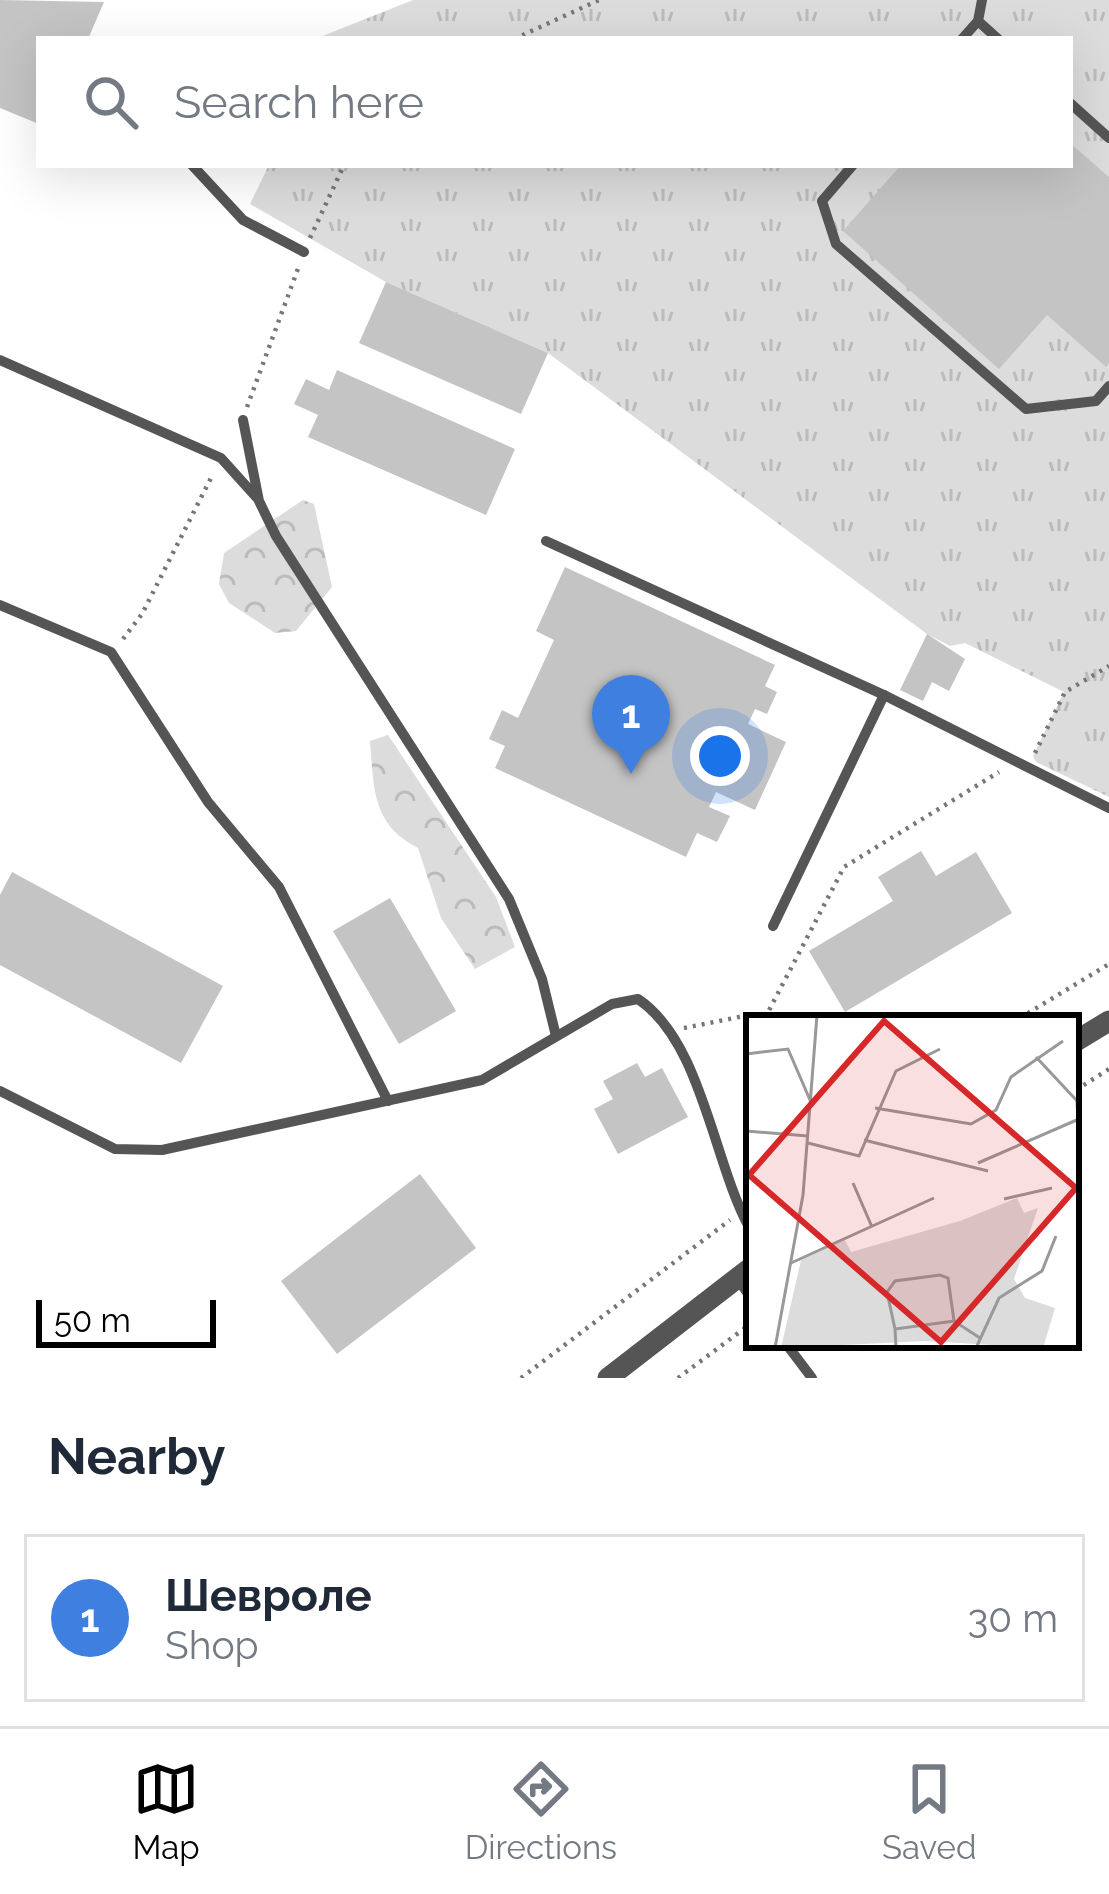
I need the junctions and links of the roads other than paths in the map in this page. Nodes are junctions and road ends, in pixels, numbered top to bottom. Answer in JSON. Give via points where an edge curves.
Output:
{"nodes":[{"id":1,"x":982,"y":0,"type":"edge"},
{"id":2,"x":978,"y":20,"type":"junction"},
{"id":3,"x":965,"y":36,"type":"edge"},
{"id":4,"x":995,"y":36,"type":"edge"},
{"id":5,"x":1073,"y":106,"type":"edge"},
{"id":6,"x":1109,"y":138,"type":"edge"},
{"id":7,"x":195,"y":168,"type":"edge"},
{"id":8,"x":850,"y":168,"type":"edge"},
{"id":9,"x":304,"y":252,"type":"dead end"},
{"id":10,"x":0,"y":359,"type":"edge"},
{"id":11,"x":1109,"y":386,"type":"edge"},
{"id":12,"x":243,"y":420,"type":"dead end"},
{"id":13,"x":260,"y":501,"type":"junction"},
{"id":14,"x":547,"y":541,"type":"dead end"},
{"id":15,"x":0,"y":605,"type":"edge"},
{"id":16,"x":884,"y":695,"type":"junction"},
{"id":17,"x":1109,"y":808,"type":"edge"},
{"id":18,"x":773,"y":926,"type":"dead end"},
{"id":19,"x":1109,"y":1021,"type":"edge"},
{"id":20,"x":556,"y":1036,"type":"junction"},
{"id":21,"x":1079,"y":1039,"type":"edge"},
{"id":22,"x":0,"y":1091,"type":"edge"},
{"id":23,"x":388,"y":1101,"type":"junction"},
{"id":24,"x":746,"y":1222,"type":"edge"},
{"id":25,"x":745,"y":1281,"type":"edge"},
{"id":26,"x":789,"y":1348,"type":"edge"},
{"id":27,"x":608,"y":1378,"type":"edge"},
{"id":28,"x":812,"y":1378,"type":"edge"}],
"edges":[{"from":1,"to":2,"type":"lane"},
{"from":2,"to":3,"type":"lane"},
{"from":2,"to":4,"type":"lane"},
{"from":5,"to":6,"type":"lane"},
{"from":7,"to":9,"type":"lane","via":[[243,220]]},
{"from":8,"to":11,"type":"lane","via":[[822,201],[836,244],[1026,409],[1096,401]]},
{"from":10,"to":13,"type":"lane","via":[[221,458]]},
{"from":12,"to":13,"type":"lane"},
{"from":13,"to":20,"type":"lane","via":[[509,898]]},
{"from":14,"to":16,"type":"lane"},
{"from":15,"to":23,"type":"lane","via":[[110,652],[208,802],[279,886]]},
{"from":16,"to":17,"type":"lane"},
{"from":16,"to":18,"type":"lane"},
{"from":19,"to":21,"type":"street"},
{"from":20,"to":23,"type":"lane","via":[[482,1080]]},
{"from":20,"to":24,"type":"lane","via":[[612,1004],[638,999],[658,1012],[682,1052]]},
{"from":22,"to":23,"type":"lane","via":[[115,1150],[163,1150]]},
{"from":25,"to":27,"type":"street"},
{"from":26,"to":28,"type":"lane"}]}
